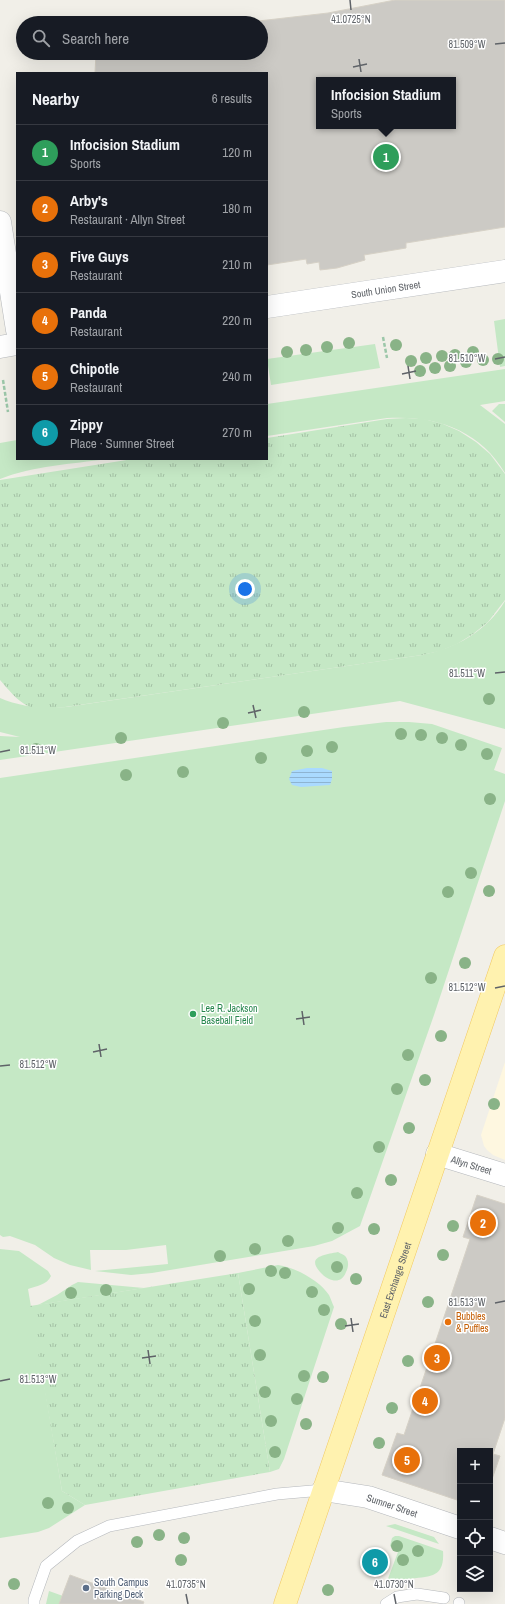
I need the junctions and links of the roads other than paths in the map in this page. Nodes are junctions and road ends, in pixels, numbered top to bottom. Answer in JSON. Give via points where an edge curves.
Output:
{"nodes":[{"id":1,"x":0,"y":222,"type":"edge"},
{"id":2,"x":505,"y":272,"type":"edge"},
{"id":3,"x":268,"y":307,"type":"edge"},
{"id":4,"x":16,"y":324,"type":"edge"},
{"id":5,"x":16,"y":344,"type":"edge"},
{"id":6,"x":0,"y":347,"type":"edge"},
{"id":7,"x":505,"y":956,"type":"edge"},
{"id":8,"x":437,"y":1154,"type":"junction"},
{"id":9,"x":505,"y":1175,"type":"edge"},
{"id":10,"x":323,"y":1490,"type":"junction"},
{"id":11,"x":457,"y":1527,"type":"edge"},
{"id":12,"x":493,"y":1539,"type":"edge"},
{"id":13,"x":505,"y":1543,"type":"edge"},
{"id":14,"x":444,"y":1598,"type":"dead end"},
{"id":15,"x":34,"y":1604,"type":"edge"},
{"id":16,"x":285,"y":1604,"type":"edge"},
{"id":17,"x":386,"y":1604,"type":"edge"}],
"edges":[{"from":1,"to":4,"type":"street"},
{"from":2,"to":3,"type":"street","name":"South Union Street"},
{"from":5,"to":6,"type":"street"},
{"from":7,"to":8,"type":"main road","name":"East Exchange Street"},
{"from":8,"to":9,"type":"street","name":"Allyn Street"},
{"from":8,"to":10,"type":"main road","name":"East Exchange Street"},
{"from":10,"to":11,"type":"street","name":"Sumner Street","via":[[368,1497]]},
{"from":10,"to":15,"type":"lane","via":[[277,1494],[109,1526],[77,1541],[46,1566]]},
{"from":10,"to":16,"type":"main road","name":"East Exchange Street"},
{"from":12,"to":13,"type":"street"},
{"from":14,"to":17,"type":"lane","via":[[417,1594],[397,1597]]}]}
